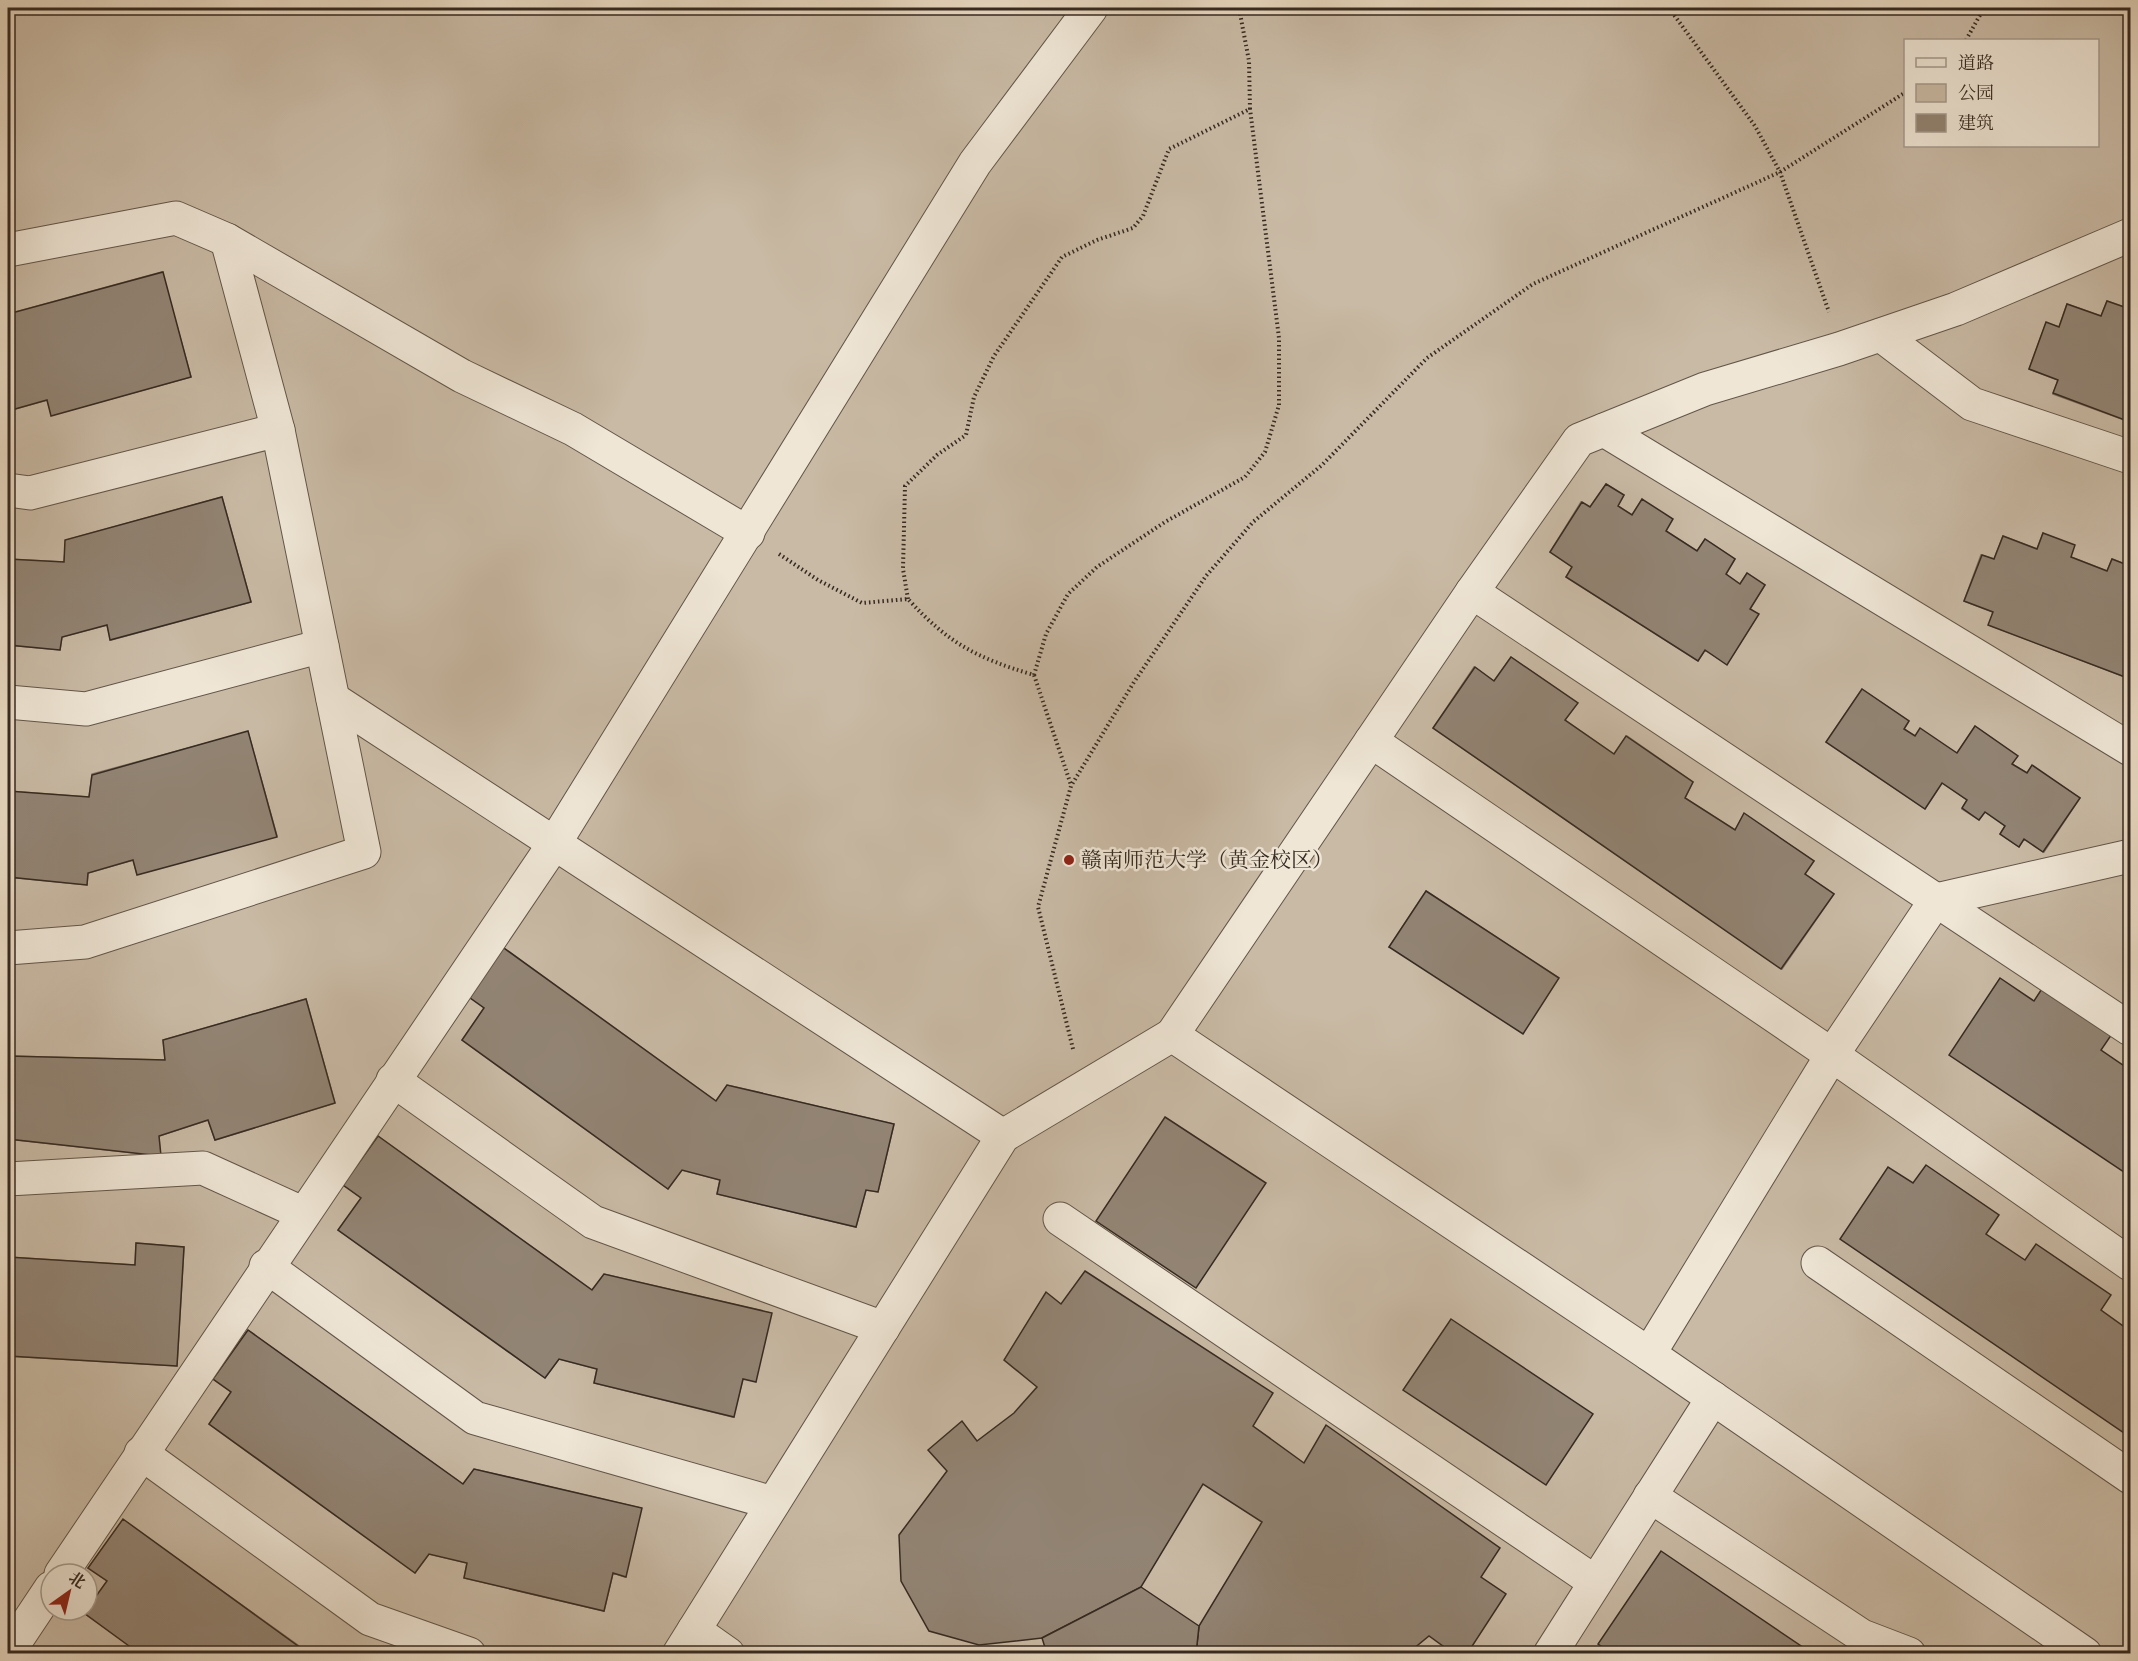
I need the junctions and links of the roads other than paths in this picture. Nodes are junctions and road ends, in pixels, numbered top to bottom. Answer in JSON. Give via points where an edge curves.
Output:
{"nodes":[{"id":1,"x":1091,"y":8,"type":"edge"},
{"id":2,"x":2130,"y":235,"type":"edge"},
{"id":3,"x":227,"y":240,"type":"junction"},
{"id":4,"x":8,"y":250,"type":"edge"},
{"id":5,"x":1881,"y":335,"type":"junction"},
{"id":6,"x":278,"y":430,"type":"junction"},
{"id":7,"x":1604,"y":430,"type":"junction"},
{"id":8,"x":2130,"y":457,"type":"edge"},
{"id":9,"x":8,"y":490,"type":"edge"},
{"id":10,"x":748,"y":533,"type":"junction"},
{"id":11,"x":1472,"y":592,"type":"junction"},
{"id":12,"x":322,"y":646,"type":"junction"},
{"id":13,"x":333,"y":699,"type":"junction"},
{"id":14,"x":8,"y":702,"type":"edge"},
{"id":15,"x":1371,"y":741,"type":"junction"},
{"id":16,"x":2130,"y":749,"type":"edge"},
{"id":17,"x":554,"y":844,"type":"junction"},
{"id":18,"x":2130,"y":856,"type":"edge"},
{"id":19,"x":1936,"y":900,"type":"junction"},
{"id":20,"x":8,"y":948,"type":"edge"},
{"id":21,"x":2130,"y":1029,"type":"edge"},
{"id":22,"x":1172,"y":1035,"type":"junction"},
{"id":23,"x":1832,"y":1054,"type":"junction"},
{"id":24,"x":393,"y":1080,"type":"junction"},
{"id":25,"x":1003,"y":1136,"type":"junction"},
{"id":26,"x":8,"y":1179,"type":"edge"},
{"id":27,"x":302,"y":1213,"type":"junction"},
{"id":28,"x":1060,"y":1219,"type":"dead end"},
{"id":29,"x":1818,"y":1263,"type":"dead end"},
{"id":30,"x":2130,"y":1264,"type":"edge"},
{"id":31,"x":266,"y":1266,"type":"junction"},
{"id":32,"x":883,"y":1328,"type":"junction"},
{"id":33,"x":1649,"y":1354,"type":"junction"},
{"id":34,"x":1713,"y":1398,"type":"junction"},
{"id":35,"x":141,"y":1454,"type":"junction"},
{"id":36,"x":2130,"y":1477,"type":"edge"},
{"id":37,"x":1650,"y":1496,"type":"junction"},
{"id":38,"x":773,"y":1503,"type":"junction"},
{"id":39,"x":68,"y":1562,"type":"edge"},
{"id":40,"x":1595,"y":1582,"type":"junction"},
{"id":41,"x":39,"y":1606,"type":"edge"},
{"id":42,"x":686,"y":1642,"type":"edge"},
{"id":43,"x":11,"y":1653,"type":"edge"},
{"id":44,"x":469,"y":1653,"type":"edge"},
{"id":45,"x":728,"y":1653,"type":"edge"},
{"id":46,"x":1550,"y":1653,"type":"edge"},
{"id":47,"x":1909,"y":1653,"type":"edge"},
{"id":48,"x":2085,"y":1653,"type":"edge"}],
"edges":[{"from":1,"to":10,"type":"street","via":[[975,164]]},
{"from":2,"to":5,"type":"street","via":[[1956,309]]},
{"from":3,"to":4,"type":"street","via":[[176,218]]},
{"from":3,"to":6,"type":"street"},
{"from":3,"to":10,"type":"street","via":[[462,375],[573,429]]},
{"from":5,"to":7,"type":"street","via":[[1705,389]]},
{"from":5,"to":8,"type":"street","via":[[1972,404]]},
{"from":6,"to":9,"type":"street","via":[[30,493]]},
{"from":6,"to":12,"type":"street"},
{"from":7,"to":11,"type":"street","via":[[1579,440]]},
{"from":7,"to":16,"type":"street"},
{"from":10,"to":17,"type":"street"},
{"from":11,"to":15,"type":"street"},
{"from":11,"to":19,"type":"street"},
{"from":12,"to":13,"type":"street"},
{"from":12,"to":14,"type":"street","via":[[86,709]]},
{"from":13,"to":17,"type":"street"},
{"from":13,"to":20,"type":"street","via":[[364,852],[85,942]]},
{"from":15,"to":22,"type":"street"},
{"from":15,"to":23,"type":"street"},
{"from":17,"to":24,"type":"street"},
{"from":17,"to":25,"type":"street"},
{"from":18,"to":19,"type":"street"},
{"from":19,"to":21,"type":"street"},
{"from":19,"to":23,"type":"street"},
{"from":22,"to":25,"type":"street"},
{"from":22,"to":33,"type":"street"},
{"from":23,"to":30,"type":"street"},
{"from":23,"to":33,"type":"street"},
{"from":24,"to":27,"type":"street"},
{"from":24,"to":32,"type":"street","via":[[593,1222]]},
{"from":25,"to":32,"type":"street"},
{"from":26,"to":27,"type":"street","via":[[203,1168]]},
{"from":27,"to":31,"type":"street"},
{"from":28,"to":40,"type":"street"},
{"from":29,"to":36,"type":"street"},
{"from":31,"to":35,"type":"street"},
{"from":31,"to":38,"type":"street","via":[[476,1418]]},
{"from":32,"to":38,"type":"street"},
{"from":33,"to":34,"type":"street"},
{"from":34,"to":37,"type":"street"},
{"from":34,"to":48,"type":"street"},
{"from":35,"to":39,"type":"street"},
{"from":35,"to":44,"type":"street","via":[[370,1619]]},
{"from":37,"to":40,"type":"street"},
{"from":37,"to":47,"type":"street","via":[[1862,1636]]},
{"from":38,"to":42,"type":"street"},
{"from":40,"to":46,"type":"street"},
{"from":41,"to":43,"type":"street"},
{"from":42,"to":45,"type":"street"}]}
